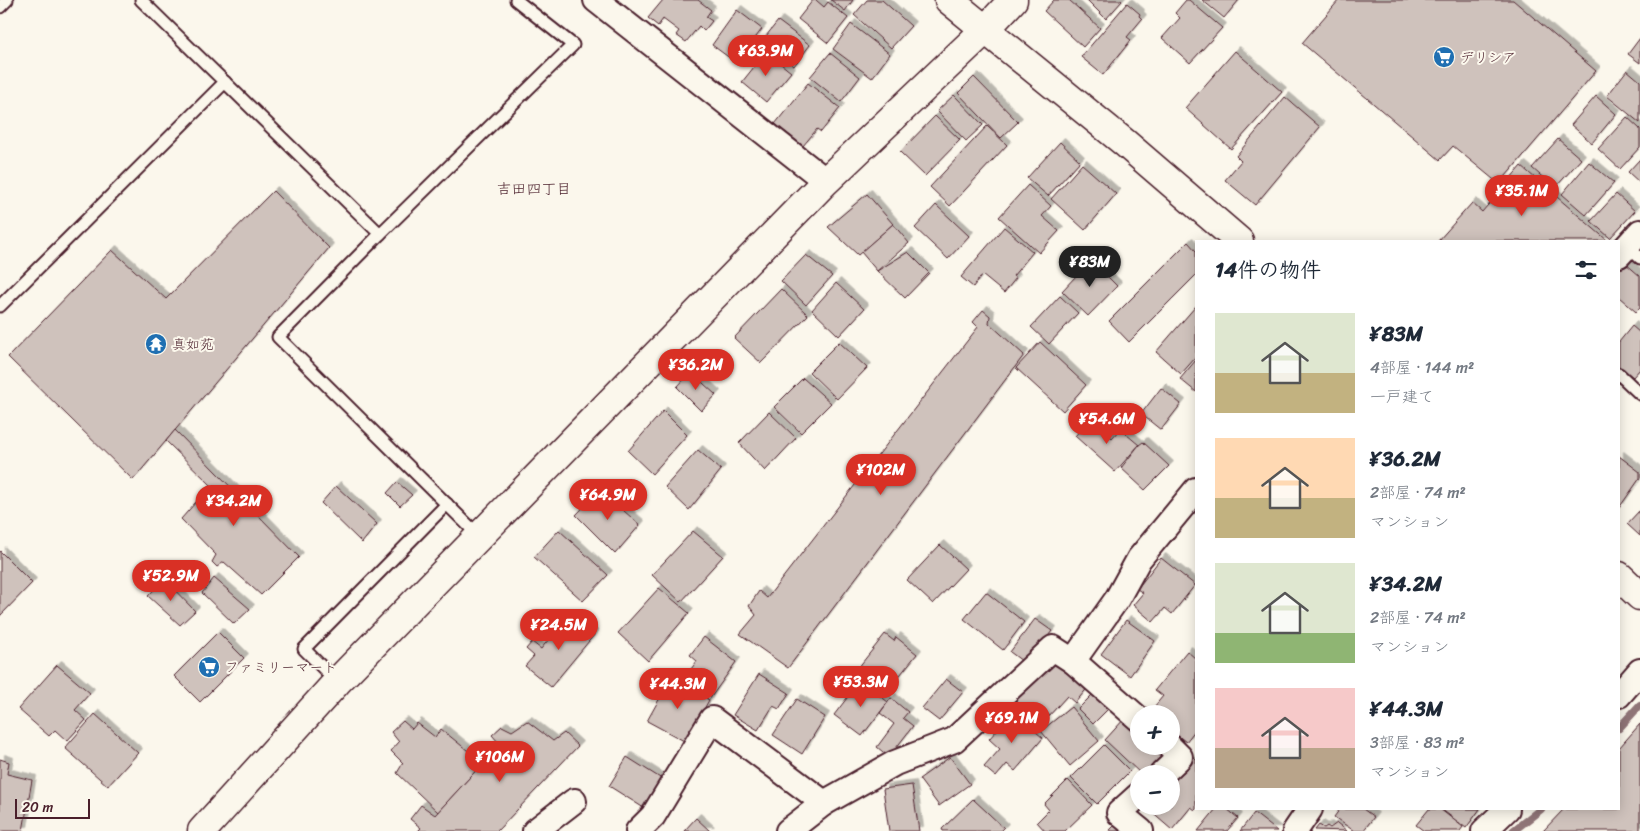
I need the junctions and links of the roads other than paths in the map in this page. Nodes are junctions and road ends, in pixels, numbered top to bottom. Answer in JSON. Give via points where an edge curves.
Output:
{"nodes":[{"id":1,"x":7,"y":0,"type":"edge"},
{"id":2,"x":140,"y":0,"type":"edge"},
{"id":3,"x":516,"y":0,"type":"edge"},
{"id":4,"x":949,"y":0,"type":"edge"},
{"id":5,"x":1013,"y":0,"type":"edge"},
{"id":6,"x":606,"y":3,"type":"edge"},
{"id":7,"x":0,"y":7,"type":"edge"},
{"id":8,"x":985,"y":30,"type":"junction"},
{"id":9,"x":225,"y":82,"type":"junction"},
{"id":10,"x":826,"y":181,"type":"junction"},
{"id":11,"x":380,"y":234,"type":"junction"},
{"id":12,"x":1238,"y":240,"type":"edge"},
{"id":13,"x":0,"y":306,"type":"edge"},
{"id":14,"x":1620,"y":375,"type":"edge"},
{"id":15,"x":1640,"y":394,"type":"edge"},
{"id":16,"x":1195,"y":491,"type":"edge"},
{"id":17,"x":448,"y":504,"type":"junction"},
{"id":18,"x":480,"y":537,"type":"junction"},
{"id":19,"x":1620,"y":577,"type":"edge"},
{"id":20,"x":1640,"y":596,"type":"edge"},
{"id":21,"x":1073,"y":662,"type":"junction"},
{"id":22,"x":1640,"y":671,"type":"edge"},
{"id":23,"x":337,"y":682,"type":"junction"},
{"id":24,"x":1620,"y":693,"type":"edge"},
{"id":25,"x":1130,"y":711,"type":"edge"},
{"id":26,"x":1178,"y":755,"type":"edge"},
{"id":27,"x":1172,"y":765,"type":"edge"},
{"id":28,"x":574,"y":801,"type":"dead end"},
{"id":29,"x":824,"y":803,"type":"junction"},
{"id":30,"x":1130,"y":803,"type":"edge"},
{"id":31,"x":1309,"y":810,"type":"edge"},
{"id":32,"x":1506,"y":810,"type":"edge"},
{"id":33,"x":202,"y":831,"type":"edge"},
{"id":34,"x":535,"y":831,"type":"edge"},
{"id":35,"x":638,"y":831,"type":"edge"},
{"id":36,"x":788,"y":831,"type":"edge"},
{"id":37,"x":1141,"y":831,"type":"edge"},
{"id":38,"x":1295,"y":831,"type":"edge"},
{"id":39,"x":1484,"y":831,"type":"edge"}],
"edges":[{"from":1,"to":7,"type":"lane"},
{"from":2,"to":9,"type":"lane"},
{"from":3,"to":11,"type":"lane","via":[[573,45]]},
{"from":4,"to":8,"type":"street"},
{"from":5,"to":8,"type":"street"},
{"from":6,"to":10,"type":"street"},
{"from":8,"to":10,"type":"street"},
{"from":8,"to":12,"type":"street","via":[[1125,143]]},
{"from":9,"to":11,"type":"lane"},
{"from":9,"to":13,"type":"lane"},
{"from":10,"to":18,"type":"street"},
{"from":11,"to":17,"type":"lane","via":[[278,337]]},
{"from":14,"to":15,"type":"lane"},
{"from":16,"to":21,"type":"street","via":[[1139,559],[1117,599]]},
{"from":17,"to":18,"type":"lane"},
{"from":17,"to":23,"type":"lane","via":[[304,649]]},
{"from":18,"to":23,"type":"street"},
{"from":19,"to":20,"type":"street"},
{"from":21,"to":25,"type":"street"},
{"from":21,"to":29,"type":"street","via":[[1052,648],[954,740],[895,763]]},
{"from":22,"to":24,"type":"street"},
{"from":23,"to":33,"type":"street"},
{"from":26,"to":27,"type":"street","via":[[1180,757]]},
{"from":28,"to":34,"type":"street"},
{"from":29,"to":35,"type":"street","via":[[712,719],[653,816]]},
{"from":29,"to":36,"type":"street"},
{"from":30,"to":37,"type":"street","via":[[1119,813]]},
{"from":31,"to":38,"type":"street"},
{"from":32,"to":39,"type":"street"}]}
